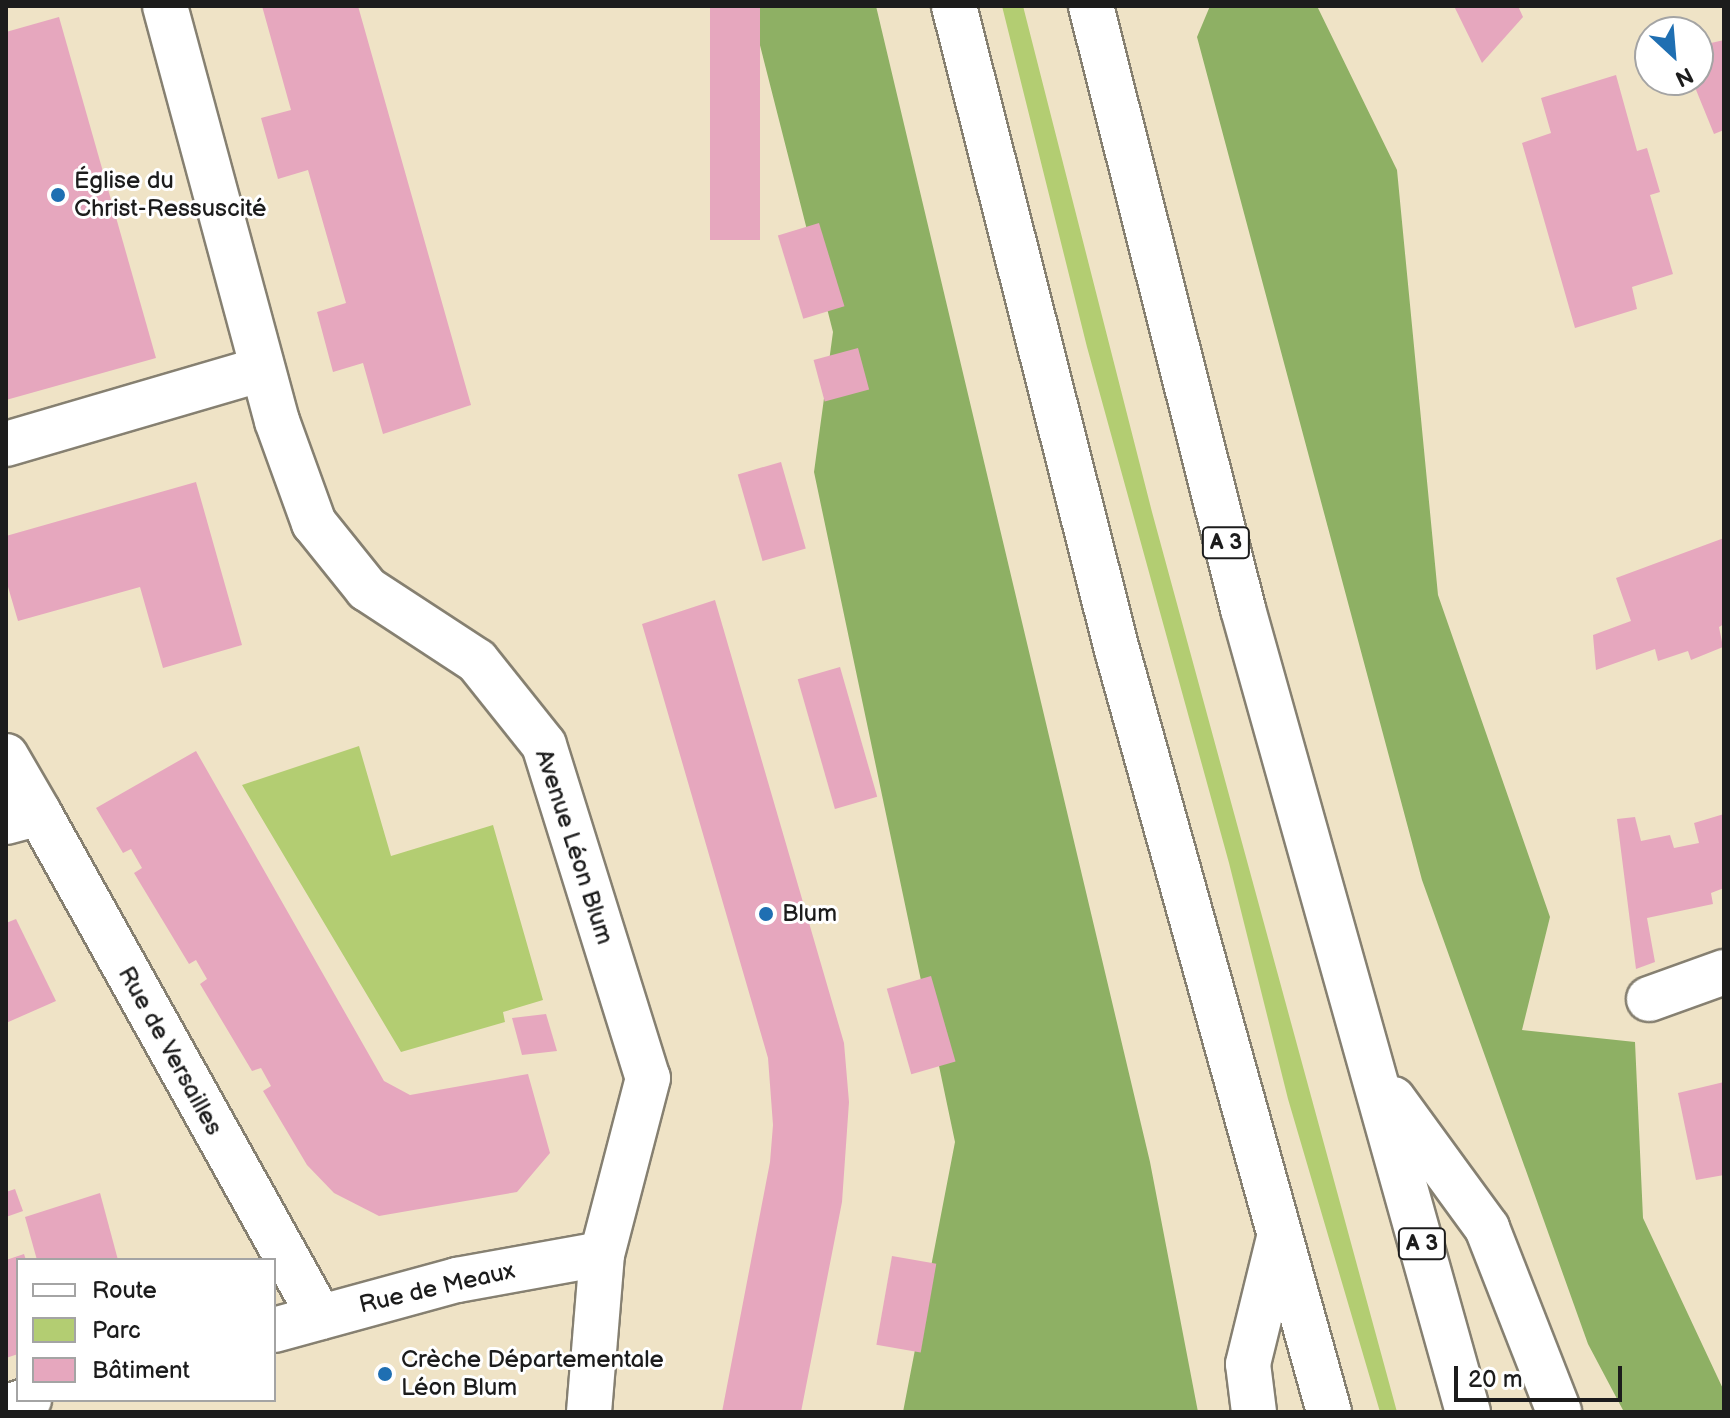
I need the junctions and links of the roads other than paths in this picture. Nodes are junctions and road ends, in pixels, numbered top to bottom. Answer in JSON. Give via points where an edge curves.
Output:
{"nodes":[{"id":1,"x":165,"y":6,"type":"edge"},
{"id":2,"x":954,"y":6,"type":"edge"},
{"id":3,"x":1091,"y":6,"type":"edge"},
{"id":4,"x":262,"y":369,"type":"junction"},
{"id":5,"x":6,"y":444,"type":"edge"},
{"id":6,"x":6,"y":756,"type":"edge"},
{"id":7,"x":22,"y":818,"type":"edge"},
{"id":8,"x":1724,"y":972,"type":"edge"},
{"id":9,"x":1649,"y":999,"type":"dead end"},
{"id":10,"x":1376,"y":1077,"type":"junction"},
{"id":11,"x":1280,"y":1235,"type":"junction"},
{"id":12,"x":602,"y":1254,"type":"junction"},
{"id":13,"x":320,"y":1317,"type":"junction"},
{"id":14,"x":276,"y":1329,"type":"edge"},
{"id":15,"x":589,"y":1412,"type":"edge"},
{"id":16,"x":1254,"y":1412,"type":"edge"},
{"id":17,"x":1329,"y":1412,"type":"edge"},
{"id":18,"x":1468,"y":1412,"type":"edge"},
{"id":19,"x":1559,"y":1412,"type":"edge"}],
"edges":[{"from":1,"to":4,"type":"main road","name":"Avenue Léon Blum"},
{"from":2,"to":11,"type":"main road","via":[[1117,650]]},
{"from":3,"to":10,"type":"main road","number":"A 3","via":[[1243,609]]},
{"from":4,"to":5,"type":"main road"},
{"from":4,"to":12,"type":"main road","name":"Avenue Léon Blum","via":[[314,523],[367,589],[477,661],[544,745],[648,1078]]},
{"from":6,"to":7,"type":"main road","name":"Rue de Versailles"},
{"from":7,"to":13,"type":"main road","name":"Rue de Versailles"},
{"from":8,"to":9,"type":"main road"},
{"from":10,"to":18,"type":"main road","number":"A 3"},
{"from":10,"to":19,"type":"main road","via":[[1487,1228]]},
{"from":11,"to":16,"type":"main road","via":[[1248,1364]]},
{"from":11,"to":17,"type":"main road"},
{"from":12,"to":13,"type":"main road","name":"Rue de Meaux","via":[[457,1280]]},
{"from":12,"to":15,"type":"main road","name":"Avenue Léon Blum"},
{"from":13,"to":14,"type":"main road","name":"Rue de Meaux"}]}
